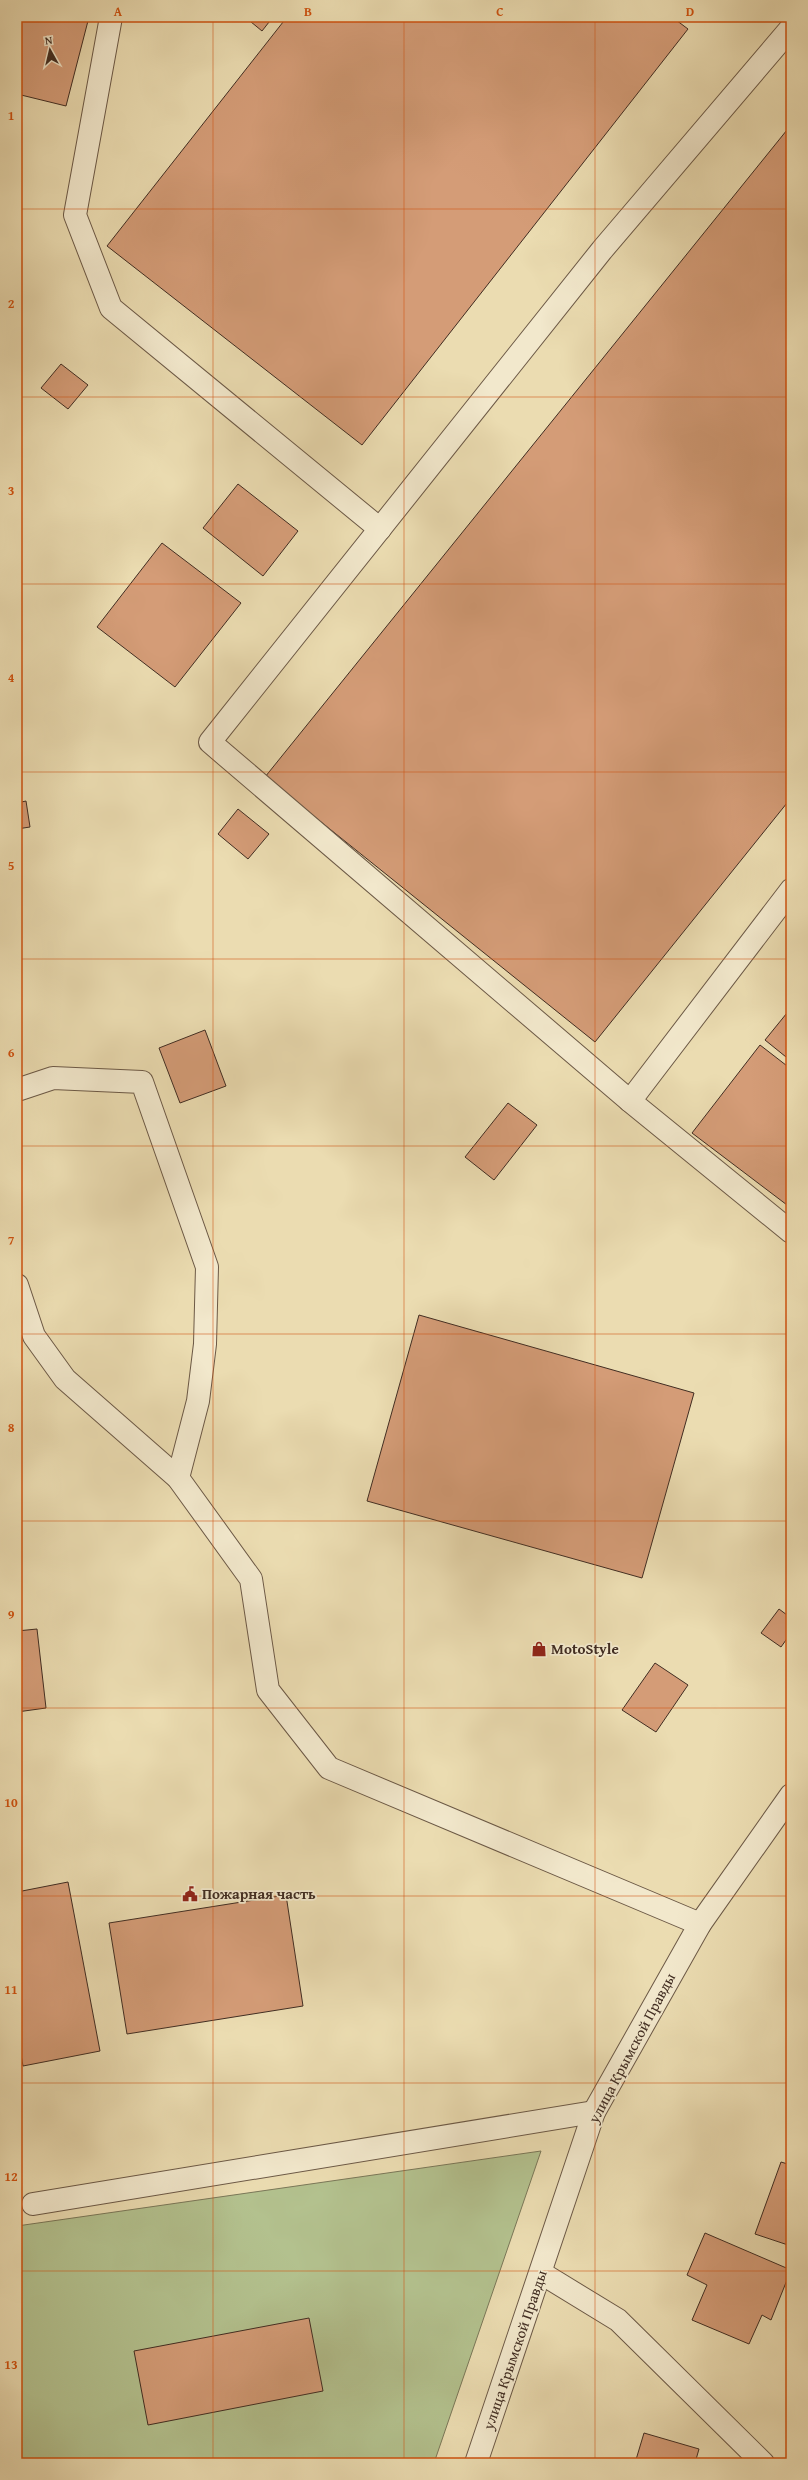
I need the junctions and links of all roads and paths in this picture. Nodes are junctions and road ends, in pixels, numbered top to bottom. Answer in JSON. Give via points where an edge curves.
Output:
{"nodes":[{"id":1,"x":111,"y":17,"type":"edge"},
{"id":2,"x":791,"y":28,"type":"edge"},
{"id":3,"x":380,"y":529,"type":"junction"},
{"id":4,"x":791,"y":890,"type":"edge"},
{"id":5,"x":17,"y":1090,"type":"edge"},
{"id":6,"x":630,"y":1101,"type":"junction"},
{"id":7,"x":791,"y":1232,"type":"edge"},
{"id":8,"x":17,"y":1285,"type":"edge"},
{"id":9,"x":178,"y":1478,"type":"junction"},
{"id":10,"x":791,"y":1795,"type":"edge"},
{"id":11,"x":700,"y":1924,"type":"junction"},
{"id":12,"x":594,"y":2112,"type":"junction"},
{"id":13,"x":33,"y":2204,"type":"dead end"},
{"id":14,"x":541,"y":2273,"type":"junction"},
{"id":15,"x":476,"y":2463,"type":"edge"},
{"id":16,"x":763,"y":2463,"type":"edge"}],
"edges":[{"from":1,"to":3,"type":"street","via":[[75,214],[111,308]]},
{"from":2,"to":3,"type":"street","via":[[602,250]]},
{"from":3,"to":6,"type":"street","via":[[210,742]]},
{"from":4,"to":6,"type":"street"},
{"from":5,"to":9,"type":"street","via":[[53,1078],[142,1082],[207,1267],[205,1344],[198,1401]]},
{"from":6,"to":7,"type":"street"},
{"from":8,"to":9,"type":"street","via":[[34,1336],[66,1379]]},
{"from":9,"to":11,"type":"street","via":[[251,1579],[268,1690],[329,1768]]},
{"from":10,"to":11,"type":"street","name":"улица Крымской Правды"},
{"from":11,"to":12,"type":"street","name":"улица Крымской Правды"},
{"from":12,"to":13,"type":"street"},
{"from":12,"to":14,"type":"street","name":"улица Крымской Правды"},
{"from":14,"to":15,"type":"street","name":"улица Крымской Правды"},
{"from":14,"to":16,"type":"street","via":[[618,2320]]}]}
